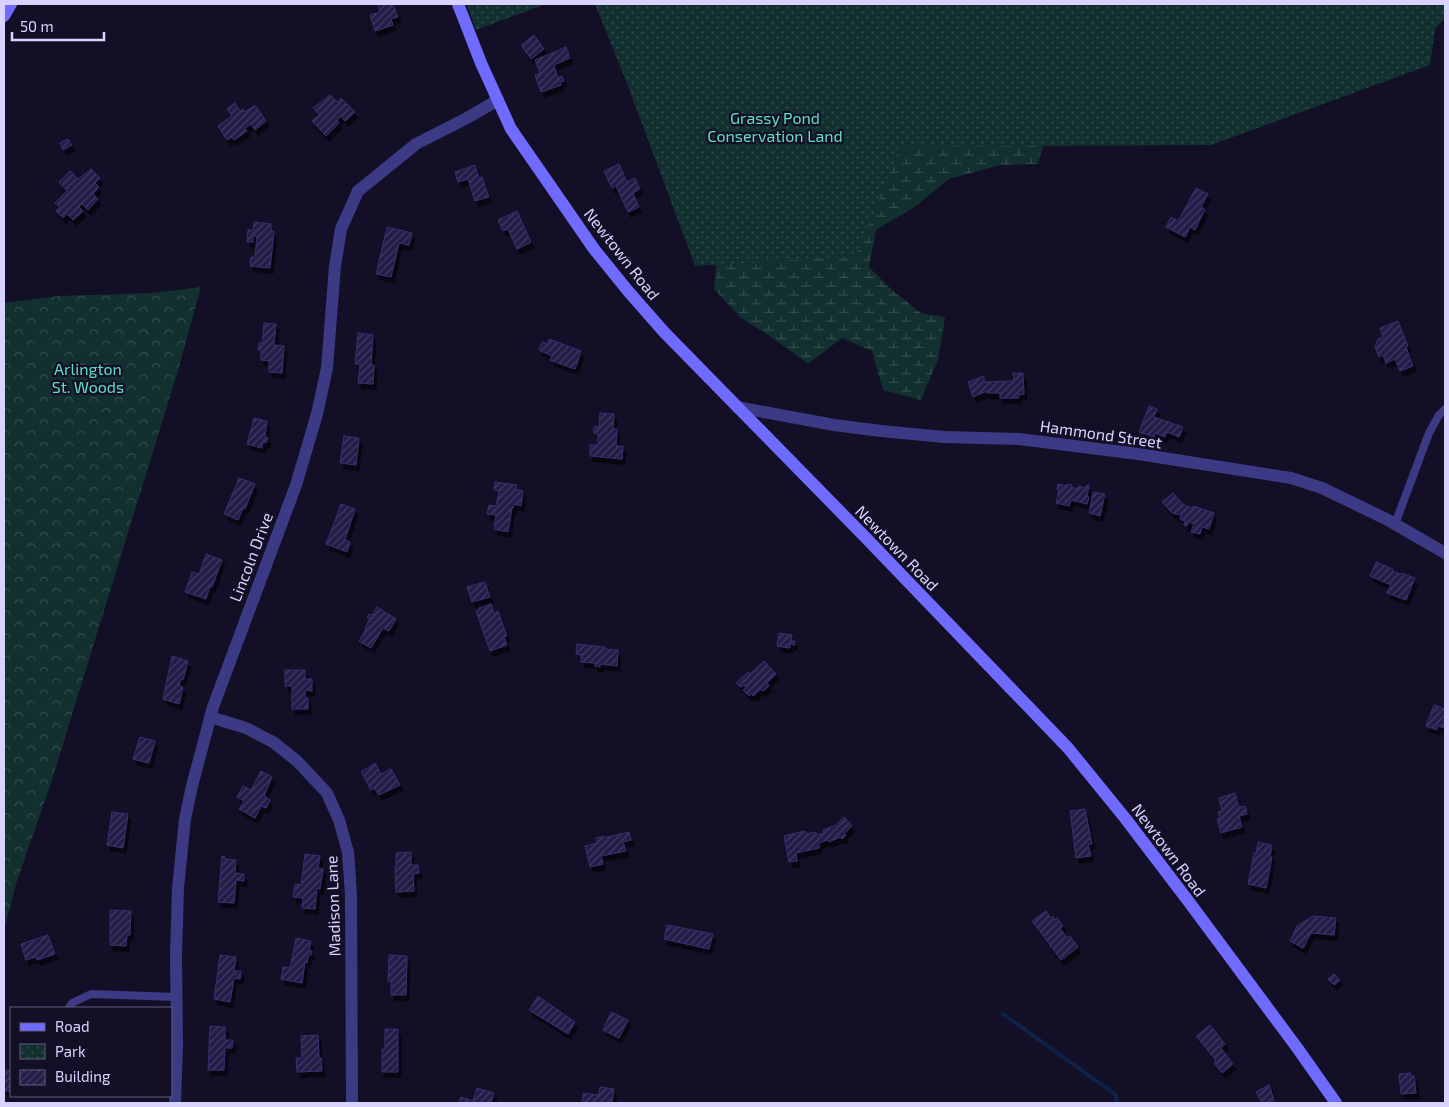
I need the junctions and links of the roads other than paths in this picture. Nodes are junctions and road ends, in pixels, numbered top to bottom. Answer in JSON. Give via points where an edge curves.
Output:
{"nodes":[{"id":1,"x":11,"y":4,"type":"edge"},
{"id":2,"x":458,"y":4,"type":"edge"},
{"id":3,"x":4,"y":16,"type":"edge"},
{"id":4,"x":498,"y":100,"type":"junction"},
{"id":5,"x":737,"y":407,"type":"junction"},
{"id":6,"x":1445,"y":409,"type":"edge"},
{"id":7,"x":1395,"y":524,"type":"junction"},
{"id":8,"x":1445,"y":552,"type":"edge"},
{"id":9,"x":210,"y":717,"type":"junction"},
{"id":10,"x":176,"y":997,"type":"junction"},
{"id":11,"x":70,"y":1007,"type":"edge"},
{"id":12,"x":175,"y":1103,"type":"edge"},
{"id":13,"x":352,"y":1103,"type":"edge"},
{"id":14,"x":1336,"y":1103,"type":"edge"}],
"edges":[{"from":1,"to":3,"type":"street"},
{"from":2,"to":4,"type":"street","name":"Newtown Road"},
{"from":4,"to":5,"type":"street","name":"Newtown Road","via":[[511,129],[594,249],[664,332]]},
{"from":4,"to":9,"type":"street","name":"Lincoln Drive","via":[[416,144],[358,192],[342,229],[338,248],[327,368],[317,414],[296,485]]},
{"from":5,"to":7,"type":"street","name":"Hammond Street","via":[[834,425],[944,437],[1019,440],[1138,454],[1291,478],[1322,488]]},
{"from":5,"to":14,"type":"street","name":"Newtown Road","via":[[1068,748],[1172,880]]},
{"from":6,"to":7,"type":"lane","via":[[1428,433]]},
{"from":7,"to":8,"type":"street","name":"Hammond Street"},
{"from":9,"to":10,"type":"street","name":"Lincoln Drive","via":[[185,819],[178,888]]},
{"from":9,"to":13,"type":"street","name":"Madison Lane","via":[[272,742],[297,761],[327,793],[339,820],[348,852],[351,894]]},
{"from":10,"to":11,"type":"lane","via":[[91,994]]},
{"from":10,"to":12,"type":"street","name":"Lincoln Drive"}]}
